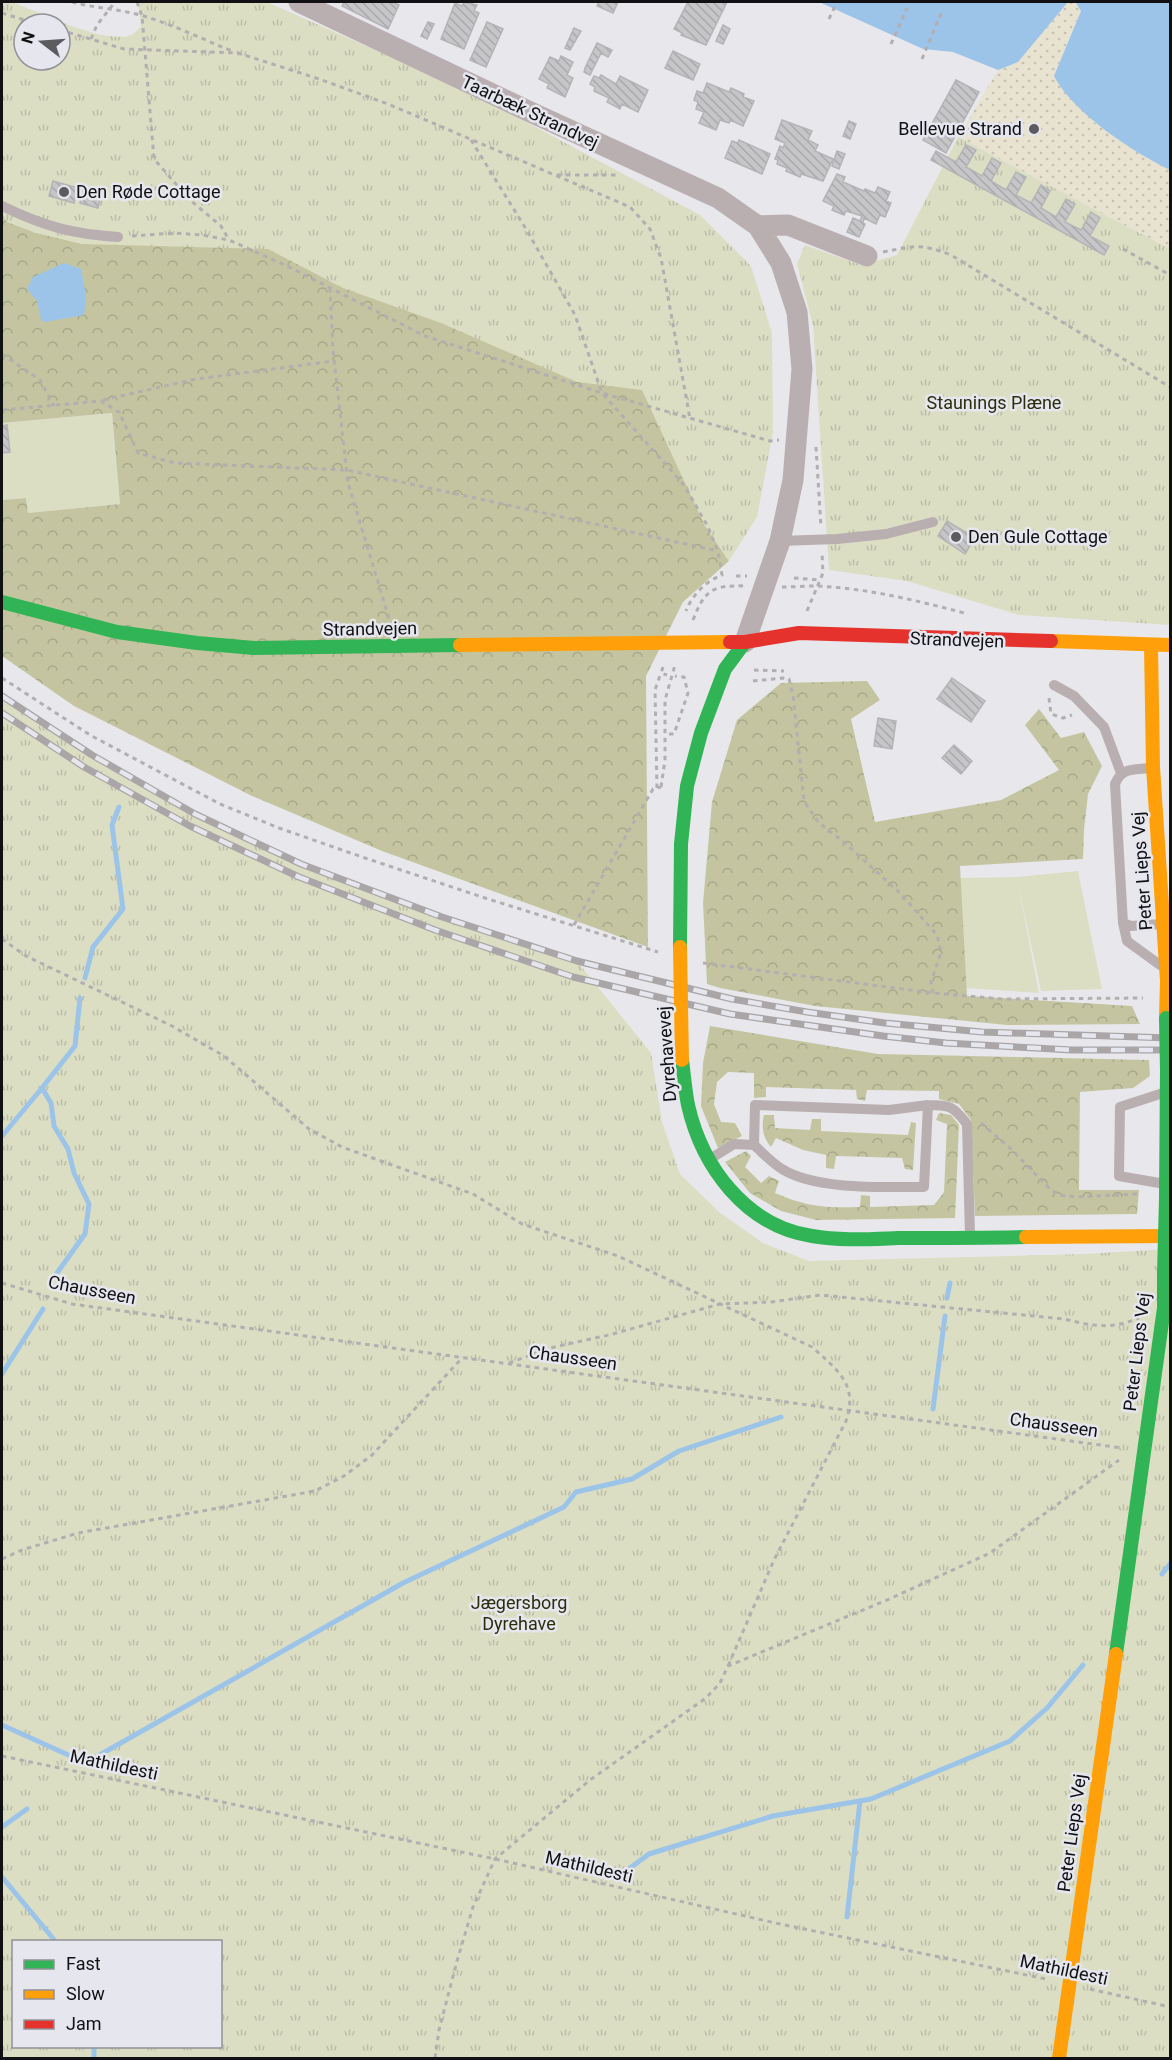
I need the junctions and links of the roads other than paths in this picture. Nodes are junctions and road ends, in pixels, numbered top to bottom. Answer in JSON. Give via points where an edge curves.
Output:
{"nodes":[{"id":1,"x":299,"y":2,"type":"edge"},
{"id":2,"x":2,"y":206,"type":"edge"},
{"id":3,"x":758,"y":226,"type":"junction"},
{"id":4,"x":118,"y":237,"type":"road end"},
{"id":5,"x":867,"y":256,"type":"road end"},
{"id":6,"x":933,"y":522,"type":"dead end"},
{"id":7,"x":780,"y":541,"type":"junction"},
{"id":8,"x":2,"y":602,"type":"edge"},
{"id":9,"x":745,"y":642,"type":"junction"},
{"id":10,"x":1151,"y":645,"type":"junction"},
{"id":11,"x":1170,"y":645,"type":"edge"},
{"id":12,"x":779,"y":650,"type":"dead end"},
{"id":13,"x":1051,"y":689,"type":"road end"},
{"id":14,"x":1153,"y":767,"type":"junction"},
{"id":15,"x":1121,"y":773,"type":"junction"},
{"id":16,"x":1123,"y":923,"type":"junction"},
{"id":17,"x":1163,"y":924,"type":"junction"},
{"id":18,"x":1168,"y":977,"type":"edge"},
{"id":19,"x":1166,"y":1092,"type":"junction"},
{"id":20,"x":928,"y":1105,"type":"junction"},
{"id":21,"x":754,"y":1145,"type":"junction"},
{"id":22,"x":707,"y":1161,"type":"junction"},
{"id":23,"x":1168,"y":1184,"type":"edge"},
{"id":24,"x":1170,"y":1236,"type":"edge"},
{"id":25,"x":970,"y":1238,"type":"junction"},
{"id":26,"x":1059,"y":2058,"type":"edge"}],
"edges":[{"from":1,"to":3,"type":"street","name":"Taarbæk Strandvej","via":[[718,198]]},
{"from":2,"to":4,"type":"lane","via":[[44,225],[82,235]]},
{"from":3,"to":5,"type":"street","via":[[788,225]]},
{"from":3,"to":7,"type":"street","name":"Taarbæk Strandvej","via":[[781,263],[797,312],[802,369],[807,442],[793,480]]},
{"from":6,"to":7,"type":"lane","via":[[886,534]]},
{"from":7,"to":9,"type":"street","name":"Taarbæk Strandvej"},
{"from":8,"to":9,"type":"street","name":"Strandvejen","via":[[117,632],[254,648]]},
{"from":9,"to":10,"type":"street","name":"Strandvejen","via":[[799,633]]},
{"from":9,"to":12,"type":"street","name":"Strandvejen"},
{"from":9,"to":22,"type":"street","name":"Dyrehavevej","bridge":true,"via":[[725,669],[701,733],[687,786],[681,844],[682,1060],[687,1104]]},
{"from":10,"to":11,"type":"street","name":"Strandvejen"},
{"from":10,"to":14,"type":"street","name":"Peter Lieps Vej"},
{"from":13,"to":15,"type":"lane","via":[[1074,696],[1104,727]]},
{"from":14,"to":15,"type":"lane"},
{"from":14,"to":17,"type":"street","name":"Peter Lieps Vej"},
{"from":15,"to":16,"type":"lane","via":[[1115,784]]},
{"from":16,"to":17,"type":"lane"},
{"from":16,"to":18,"type":"lane","via":[[1127,940]]},
{"from":17,"to":18,"type":"street","name":"Peter Lieps Vej"},
{"from":18,"to":19,"type":"street","name":"Peter Lieps Vej","bridge":true},
{"from":19,"to":23,"type":"street","name":"Peter Lieps Vej"},
{"from":19,"to":23,"type":"lane","via":[[1120,1107],[1119,1176]]},
{"from":20,"to":21,"type":"lane","via":[[889,1110],[755,1105]]},
{"from":20,"to":21,"type":"lane","via":[[924,1187],[806,1180],[781,1169]]},
{"from":20,"to":25,"type":"lane","via":[[948,1105],[967,1124]]},
{"from":21,"to":22,"type":"lane","via":[[734,1144]]},
{"from":22,"to":25,"type":"street","name":"Dyrehavevej","via":[[726,1187],[750,1209],[780,1227],[809,1236]]},
{"from":23,"to":26,"type":"street","name":"Peter Lieps Vej","bridge":true,"via":[[1164,1308]]},
{"from":24,"to":25,"type":"street","name":"Dyrehavevej"}]}
